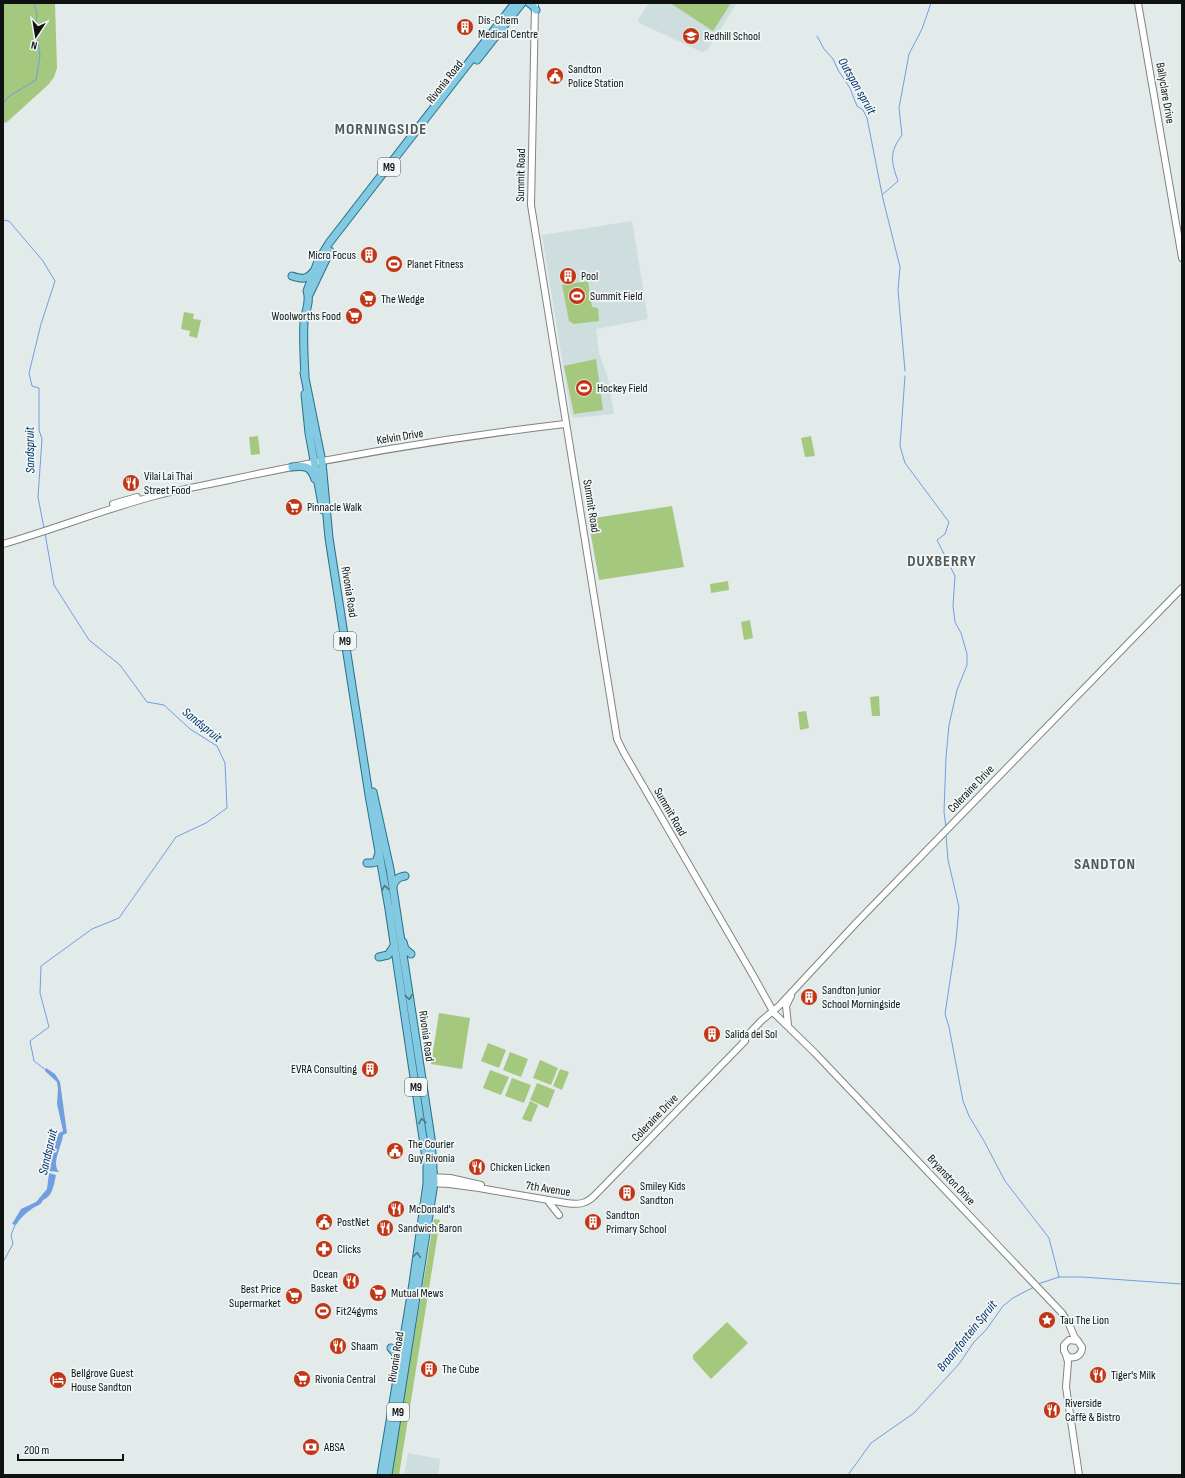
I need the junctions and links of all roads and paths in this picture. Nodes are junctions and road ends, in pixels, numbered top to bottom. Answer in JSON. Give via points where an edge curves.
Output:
{"nodes":[{"id":1,"x":515,"y":3,"type":"edge"},
{"id":2,"x":522,"y":3,"type":"edge"},
{"id":3,"x":529,"y":3,"type":"edge"},
{"id":4,"x":1138,"y":3,"type":"edge"},
{"id":5,"x":536,"y":6,"type":"edge"},
{"id":6,"x":484,"y":51,"type":"junction"},
{"id":7,"x":476,"y":53,"type":"junction"},
{"id":8,"x":1182,"y":258,"type":"edge"},
{"id":9,"x":316,"y":272,"type":"junction"},
{"id":10,"x":292,"y":276,"type":"dead end"},
{"id":11,"x":320,"y":287,"type":"dead end"},
{"id":12,"x":566,"y":424,"type":"junction"},
{"id":13,"x":318,"y":462,"type":"junction"},
{"id":14,"x":292,"y":467,"type":"junction"},
{"id":15,"x":319,"y":486,"type":"junction"},
{"id":16,"x":329,"y":538,"type":"junction"},
{"id":17,"x":3,"y":544,"type":"edge"},
{"id":18,"x":1182,"y":588,"type":"edge"},
{"id":19,"x":362,"y":745,"type":"junction"},
{"id":20,"x":379,"y":851,"type":"junction"},
{"id":21,"x":367,"y":863,"type":"dead end"},
{"id":22,"x":405,"y":876,"type":"dead end"},
{"id":23,"x":392,"y":888,"type":"junction"},
{"id":24,"x":397,"y":921,"type":"junction"},
{"id":25,"x":394,"y":946,"type":"junction"},
{"id":26,"x":411,"y":954,"type":"dead end"},
{"id":27,"x":379,"y":957,"type":"dead end"},
{"id":28,"x":793,"y":991,"type":"junction"},
{"id":29,"x":775,"y":1010,"type":"junction"},
{"id":30,"x":788,"y":1024,"type":"junction"},
{"id":31,"x":816,"y":1054,"type":"junction"},
{"id":32,"x":431,"y":1180,"type":"junction"},
{"id":33,"x":547,"y":1200,"type":"junction"},
{"id":34,"x":581,"y":1204,"type":"junction"},
{"id":35,"x":559,"y":1215,"type":"dead end"},
{"id":36,"x":1068,"y":1322,"type":"junction"},
{"id":37,"x":404,"y":1336,"type":"junction"},
{"id":38,"x":1078,"y":1341,"type":"junction"},
{"id":39,"x":1065,"y":1343,"type":"junction"},
{"id":40,"x":1066,"y":1355,"type":"junction"},
{"id":41,"x":1076,"y":1357,"type":"junction"},
{"id":42,"x":396,"y":1387,"type":"junction"},
{"id":43,"x":381,"y":1475,"type":"edge"},
{"id":44,"x":388,"y":1475,"type":"edge"},
{"id":45,"x":1079,"y":1475,"type":"edge"},
{"id":46,"x":1083,"y":1475,"type":"edge"}],
"edges":[{"from":1,"to":7,"type":"main road","name":"Rivonia Road","number":"M9"},
{"from":2,"to":6,"type":"main road","name":"Rivonia Road","number":"M9"},
{"from":3,"to":5,"type":"main road"},
{"from":4,"to":8,"type":"main road","name":"Ballyclare Drive"},
{"from":5,"to":12,"type":"main road","name":"Summit Road","via":[[530,199]]},
{"from":6,"to":7,"type":"main road"},
{"from":6,"to":9,"type":"main road","name":"Rivonia Road","number":"M9","via":[[333,245]]},
{"from":7,"to":9,"type":"main road","name":"Rivonia Road","number":"M9","via":[[329,243],[318,261]]},
{"from":9,"to":10,"type":"main road","via":[[305,278]]},
{"from":9,"to":11,"type":"main road"},
{"from":9,"to":13,"type":"main road","name":"Rivonia Road","number":"M9","via":[[305,319],[304,373]]},
{"from":12,"to":13,"type":"main road","name":"Kelvin Drive","via":[[445,440]]},
{"from":12,"to":29,"type":"main road","name":"Summit Road","via":[[617,739]]},
{"from":13,"to":14,"type":"main road","name":"Kelvin Drive"},
{"from":13,"to":15,"type":"main road","name":"Rivonia Road","number":"M9"},
{"from":13,"to":16,"type":"main road","name":"Rivonia Road","number":"M9"},
{"from":14,"to":15,"type":"main road","via":[[308,468]]},
{"from":14,"to":17,"type":"main road","name":"Kelvin Drive","via":[[158,495]]},
{"from":15,"to":16,"type":"main road","name":"Rivonia Road","number":"M9"},
{"from":16,"to":19,"type":"main road","name":"Rivonia Road","number":"M9"},
{"from":18,"to":28,"type":"main road","name":"Coleraine Drive","via":[[823,957]]},
{"from":19,"to":20,"type":"main road","name":"Rivonia Road","number":"M9"},
{"from":19,"to":23,"type":"main road","name":"Rivonia Road","number":"M9","via":[[382,828]]},
{"from":20,"to":21,"type":"main road","via":[[376,862]]},
{"from":25,"to":20,"type":"main road","name":"Rivonia Road","number":"M9","one_way":true},
{"from":22,"to":23,"type":"main road","via":[[397,878]]},
{"from":23,"to":24,"type":"main road","name":"Rivonia Road","number":"M9"},
{"from":24,"to":26,"type":"main road","via":[[404,946]]},
{"from":24,"to":32,"type":"main road","name":"Rivonia Road","number":"M9","one_way":true,"via":[[430,1133]]},
{"from":25,"to":27,"type":"main road","via":[[388,955]]},
{"from":32,"to":25,"type":"main road","name":"Rivonia Road","number":"M9","one_way":true},
{"from":28,"to":29,"type":"main road","name":"Coleraine Drive"},
{"from":28,"to":30,"type":"main road","via":[[786,1006]]},
{"from":29,"to":30,"type":"main road","name":"Bryanston Drive"},
{"from":29,"to":31,"type":"main road","name":"Bryanston Drive"},
{"from":29,"to":34,"type":"main road","name":"Coleraine Drive","via":[[592,1198]]},
{"from":30,"to":31,"type":"main road","name":"Bryanston Drive"},
{"from":31,"to":36,"type":"main road","name":"Bryanston Drive"},
{"from":32,"to":33,"type":"main road","name":"7th Avenue"},
{"from":32,"to":34,"type":"main road","name":"7th Avenue","via":[[450,1178]]},
{"from":37,"to":32,"type":"main road","name":"Rivonia Road","number":"M9","one_way":true},
{"from":32,"to":44,"type":"main road","name":"Rivonia Road","number":"M9"},
{"from":33,"to":34,"type":"main road","name":"7th Avenue"},
{"from":33,"to":35,"type":"main road"},
{"from":36,"to":38,"type":"main road","name":"Bryanston Drive"},
{"from":36,"to":39,"type":"main road","via":[[1069,1334]]},
{"from":37,"to":42,"type":"main road","name":"Rivonia Road","number":"M9"},
{"from":37,"to":42,"type":"main road","via":[[391,1348],[397,1358]]},
{"from":38,"to":39,"type":"main road","via":[[1069,1340]]},
{"from":38,"to":41,"type":"main road","via":[[1082,1350]]},
{"from":39,"to":40,"type":"main road","via":[[1063,1349]]},
{"from":40,"to":41,"type":"main road"},
{"from":40,"to":45,"type":"main road","via":[[1066,1387]]},
{"from":41,"to":46,"type":"main road","via":[[1070,1366],[1069,1385]]},
{"from":42,"to":43,"type":"main road","name":"Rivonia Road","number":"M9"}]}
